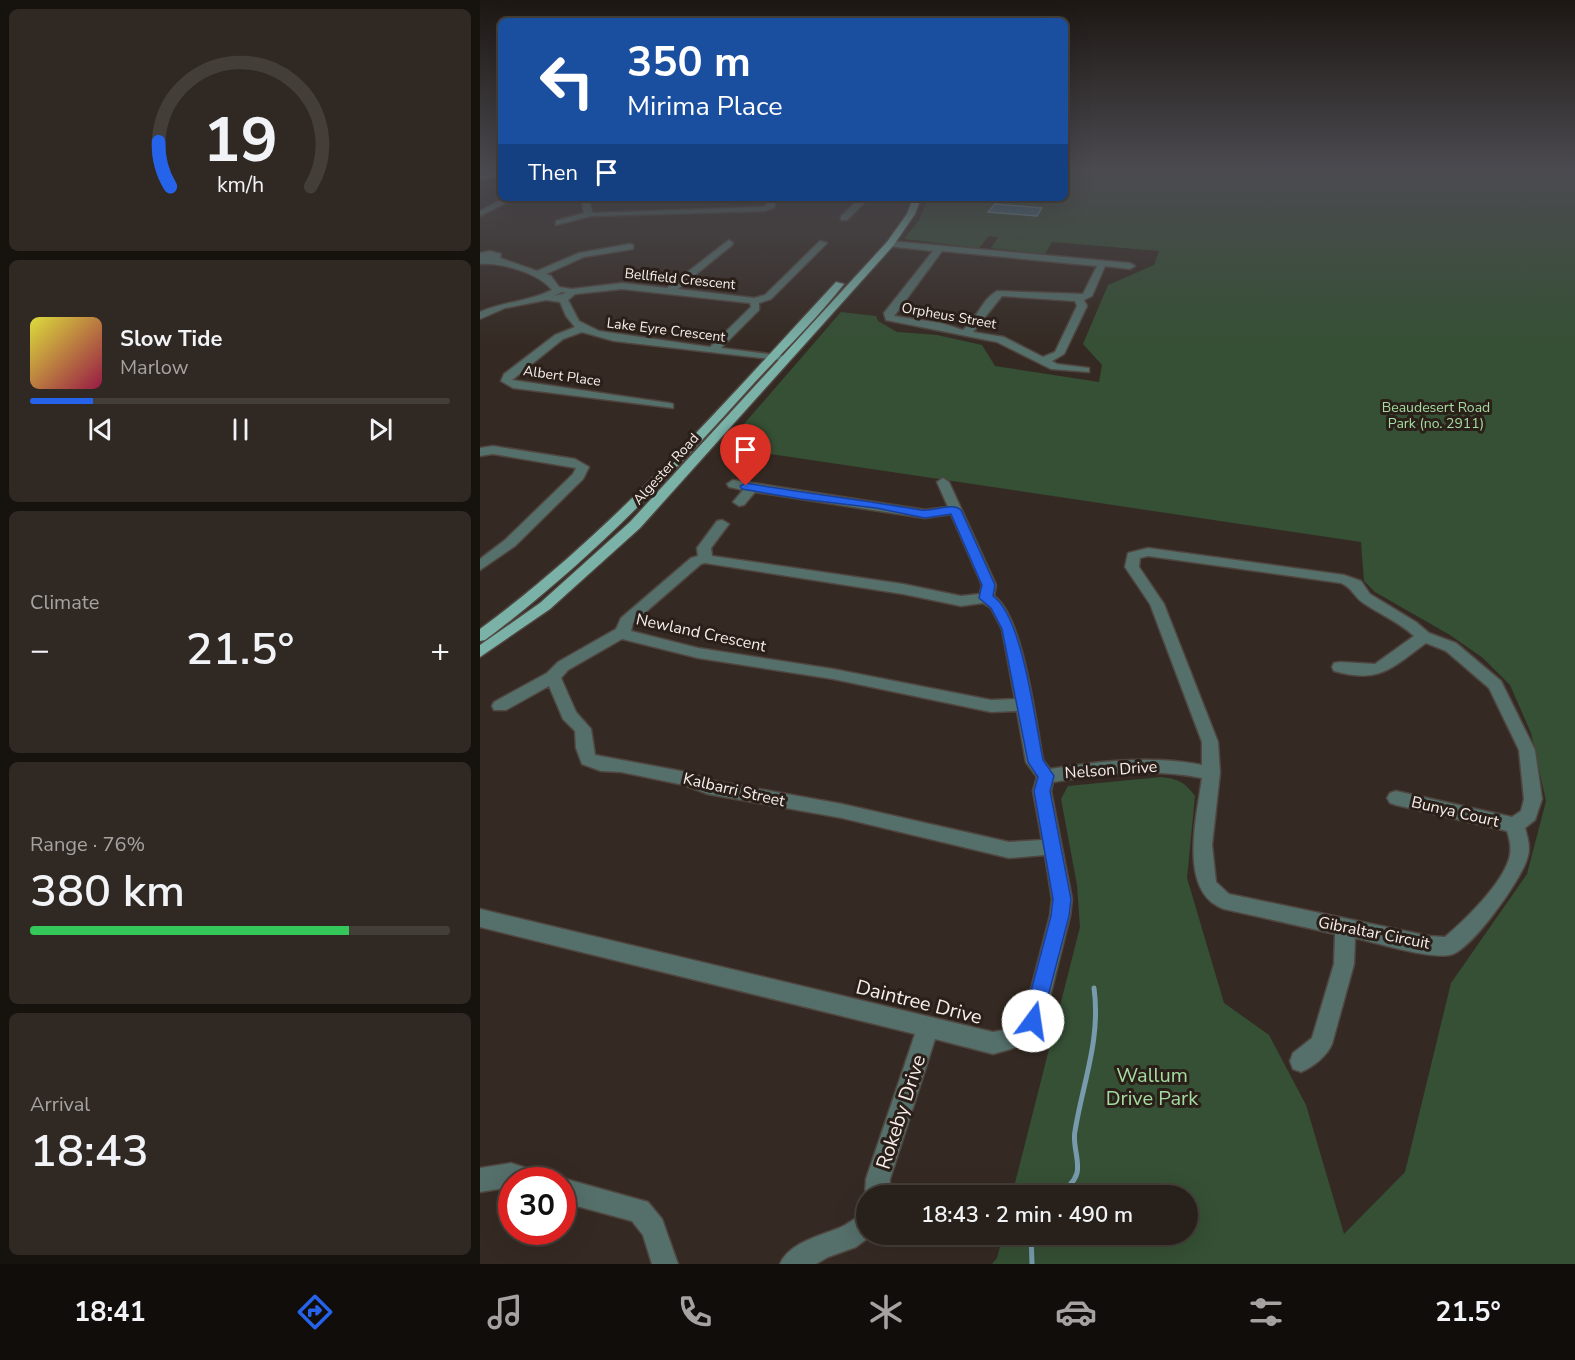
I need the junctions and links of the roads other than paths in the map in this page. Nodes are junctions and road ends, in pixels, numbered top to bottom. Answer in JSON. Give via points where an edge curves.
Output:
{"nodes":[{"id":1,"x":890,"y":228,"type":"edge"},
{"id":2,"x":901,"y":228,"type":"edge"},
{"id":3,"x":729,"y":243,"type":"dead end"},
{"id":4,"x":824,"y":243,"type":"dead end"},
{"id":5,"x":878,"y":243,"type":"junction"},
{"id":6,"x":890,"y":244,"type":"junction"},
{"id":7,"x":630,"y":247,"type":"dead end"},
{"id":8,"x":940,"y":248,"type":"junction"},
{"id":9,"x":481,"y":256,"type":"edge"},
{"id":10,"x":1102,"y":264,"type":"junction"},
{"id":11,"x":1130,"y":266,"type":"dead end"},
{"id":12,"x":538,"y":274,"type":"junction"},
{"id":13,"x":670,"y":291,"type":"junction"},
{"id":14,"x":564,"y":293,"type":"junction"},
{"id":15,"x":1077,"y":298,"type":"junction"},
{"id":16,"x":754,"y":301,"type":"junction"},
{"id":17,"x":480,"y":316,"type":"edge"},
{"id":18,"x":580,"y":329,"type":"junction"},
{"id":19,"x":965,"y":334,"type":"junction"},
{"id":20,"x":712,"y":350,"type":"junction"},
{"id":21,"x":771,"y":357,"type":"junction"},
{"id":22,"x":785,"y":359,"type":"junction"},
{"id":23,"x":1043,"y":361,"type":"junction"},
{"id":24,"x":1085,"y":370,"type":"dead end"},
{"id":25,"x":669,"y":406,"type":"dead end"},
{"id":26,"x":480,"y":452,"type":"edge"},
{"id":27,"x":944,"y":482,"type":"dead end"},
{"id":28,"x":733,"y":484,"type":"dead end"},
{"id":29,"x":752,"y":488,"type":"junction"},
{"id":30,"x":739,"y":502,"type":"dead end"},
{"id":31,"x":955,"y":510,"type":"junction"},
{"id":32,"x":722,"y":524,"type":"dead end"},
{"id":33,"x":705,"y":558,"type":"junction"},
{"id":34,"x":480,"y":566,"type":"edge"},
{"id":35,"x":986,"y":598,"type":"junction"},
{"id":36,"x":623,"y":632,"type":"junction"},
{"id":37,"x":480,"y":636,"type":"edge"},
{"id":38,"x":1424,"y":637,"type":"junction"},
{"id":39,"x":480,"y":652,"type":"edge"},
{"id":40,"x":1340,"y":667,"type":"dead end"},
{"id":41,"x":553,"y":677,"type":"junction"},
{"id":42,"x":1023,"y":705,"type":"junction"},
{"id":43,"x":500,"y":706,"type":"dead end"},
{"id":44,"x":1211,"y":773,"type":"junction"},
{"id":45,"x":1046,"y":776,"type":"junction"},
{"id":46,"x":1396,"y":798,"type":"dead end"},
{"id":47,"x":1515,"y":825,"type":"junction"},
{"id":48,"x":1053,"y":847,"type":"junction"},
{"id":49,"x":480,"y":918,"type":"edge"},
{"id":50,"x":1345,"y":928,"type":"junction"},
{"id":51,"x":928,"y":1028,"type":"junction"},
{"id":52,"x":1301,"y":1060,"type":"dead end"},
{"id":53,"x":498,"y":1177,"type":"edge"},
{"id":54,"x":480,"y":1180,"type":"edge"},
{"id":55,"x":878,"y":1185,"type":"edge"},
{"id":56,"x":576,"y":1194,"type":"edge"},
{"id":57,"x":856,"y":1232,"type":"edge"},
{"id":58,"x":665,"y":1264,"type":"edge"},
{"id":59,"x":793,"y":1264,"type":"edge"}],
"edges":[{"from":1,"to":5,"type":"main road","name":"Algester Road"},
{"from":2,"to":6,"type":"main road","name":"Algester Road"},
{"from":3,"to":13,"type":"street"},
{"from":4,"to":16,"type":"street","via":[[768,297]]},
{"from":5,"to":6,"type":"main road"},
{"from":5,"to":21,"type":"main road","name":"Algester Road"},
{"from":6,"to":8,"type":"street"},
{"from":6,"to":22,"type":"main road","name":"Algester Road"},
{"from":7,"to":12,"type":"street","via":[[582,255]]},
{"from":8,"to":10,"type":"street"},
{"from":8,"to":19,"type":"street","name":"Orpheus Street","via":[[889,312],[889,318]]},
{"from":9,"to":12,"type":"street","via":[[497,255],[494,259]]},
{"from":10,"to":11,"type":"street"},
{"from":10,"to":15,"type":"street","via":[[1087,296]]},
{"from":12,"to":14,"type":"street"},
{"from":13,"to":14,"type":"street","name":"Bellfield Crescent","via":[[611,286]]},
{"from":13,"to":16,"type":"street","name":"Bellfield Crescent"},
{"from":14,"to":17,"type":"street","name":"Bellfield Crescent","via":[[502,306]]},
{"from":14,"to":18,"type":"street","via":[[573,322]]},
{"from":15,"to":19,"type":"street","via":[[999,293],[976,326]]},
{"from":15,"to":23,"type":"street","via":[[1082,306],[1059,354]]},
{"from":16,"to":20,"type":"street","name":"Bellfield Crescent","via":[[756,308]]},
{"from":18,"to":20,"type":"street","name":"Lake Eyre Crescent","via":[[614,338]]},
{"from":18,"to":25,"type":"street","name":"Albert Place","via":[[559,337],[506,381]]},
{"from":19,"to":23,"type":"street","name":"Orpheus Street","via":[[1000,339]]},
{"from":20,"to":21,"type":"street","name":"Lake Eyre Crescent"},
{"from":21,"to":22,"type":"street","name":"Lake Eyre Crescent"},
{"from":21,"to":37,"type":"main road","name":"Algester Road","via":[[610,529],[549,585]]},
{"from":22,"to":39,"type":"main road","name":"Algester Road","via":[[635,525],[546,606]]},
{"from":23,"to":24,"type":"street","name":"Orpheus Street","via":[[1068,370]]},
{"from":26,"to":34,"type":"street","via":[[493,450],[583,466],[579,476],[510,543]]},
{"from":27,"to":31,"type":"street"},
{"from":28,"to":29,"type":"street"},
{"from":29,"to":30,"type":"street"},
{"from":29,"to":31,"type":"street","via":[[925,514]]},
{"from":31,"to":35,"type":"street","via":[[989,585]]},
{"from":32,"to":33,"type":"street","via":[[704,548]]},
{"from":33,"to":35,"type":"street","via":[[961,601]]},
{"from":33,"to":36,"type":"street","name":"Newland Crescent","via":[[696,561],[626,621]]},
{"from":35,"to":42,"type":"street","name":"Daintree Drive","via":[[997,605],[1009,629]]},
{"from":36,"to":41,"type":"street","via":[[562,666]]},
{"from":36,"to":42,"type":"street","name":"Newland Crescent","via":[[628,637],[751,663],[833,674],[991,706]]},
{"from":38,"to":40,"type":"street","via":[[1379,669]]},
{"from":38,"to":44,"type":"street","name":"Gibraltar Circuit","via":[[1344,579],[1148,552],[1133,556],[1132,567],[1156,604],[1210,742]]},
{"from":38,"to":47,"type":"street","name":"Gibraltar Circuit","via":[[1451,647],[1495,685],[1503,698],[1527,750],[1533,799],[1529,815]]},
{"from":41,"to":43,"type":"street"},
{"from":41,"to":48,"type":"street","name":"Kalbarri Street","via":[[569,715],[583,729],[588,759],[601,764],[842,811],[1009,850]]},
{"from":42,"to":45,"type":"street","name":"Daintree Drive","via":[[1035,762]]},
{"from":44,"to":45,"type":"street","name":"Nelson Drive","via":[[1145,765]]},
{"from":44,"to":50,"type":"street","name":"Gibraltar Circuit","via":[[1203,845],[1208,886],[1224,901]]},
{"from":45,"to":48,"type":"street","name":"Daintree Drive","via":[[1042,791]]},
{"from":46,"to":47,"type":"street","name":"Bunya Court"},
{"from":47,"to":50,"type":"street","name":"Gibraltar Circuit","via":[[1521,850],[1509,878],[1467,932],[1449,946]]},
{"from":48,"to":51,"type":"street","name":"Daintree Drive","via":[[1062,899],[1060,916],[1033,1021],[1025,1033],[993,1043]]},
{"from":49,"to":51,"type":"street","name":"Daintree Drive"},
{"from":50,"to":52,"type":"street","via":[[1344,964],[1321,1044]]},
{"from":51,"to":55,"type":"street","name":"Rokeby Drive"},
{"from":53,"to":54,"type":"street"},
{"from":56,"to":58,"type":"street","via":[[639,1211],[653,1228]]},
{"from":57,"to":59,"type":"street"}]}
